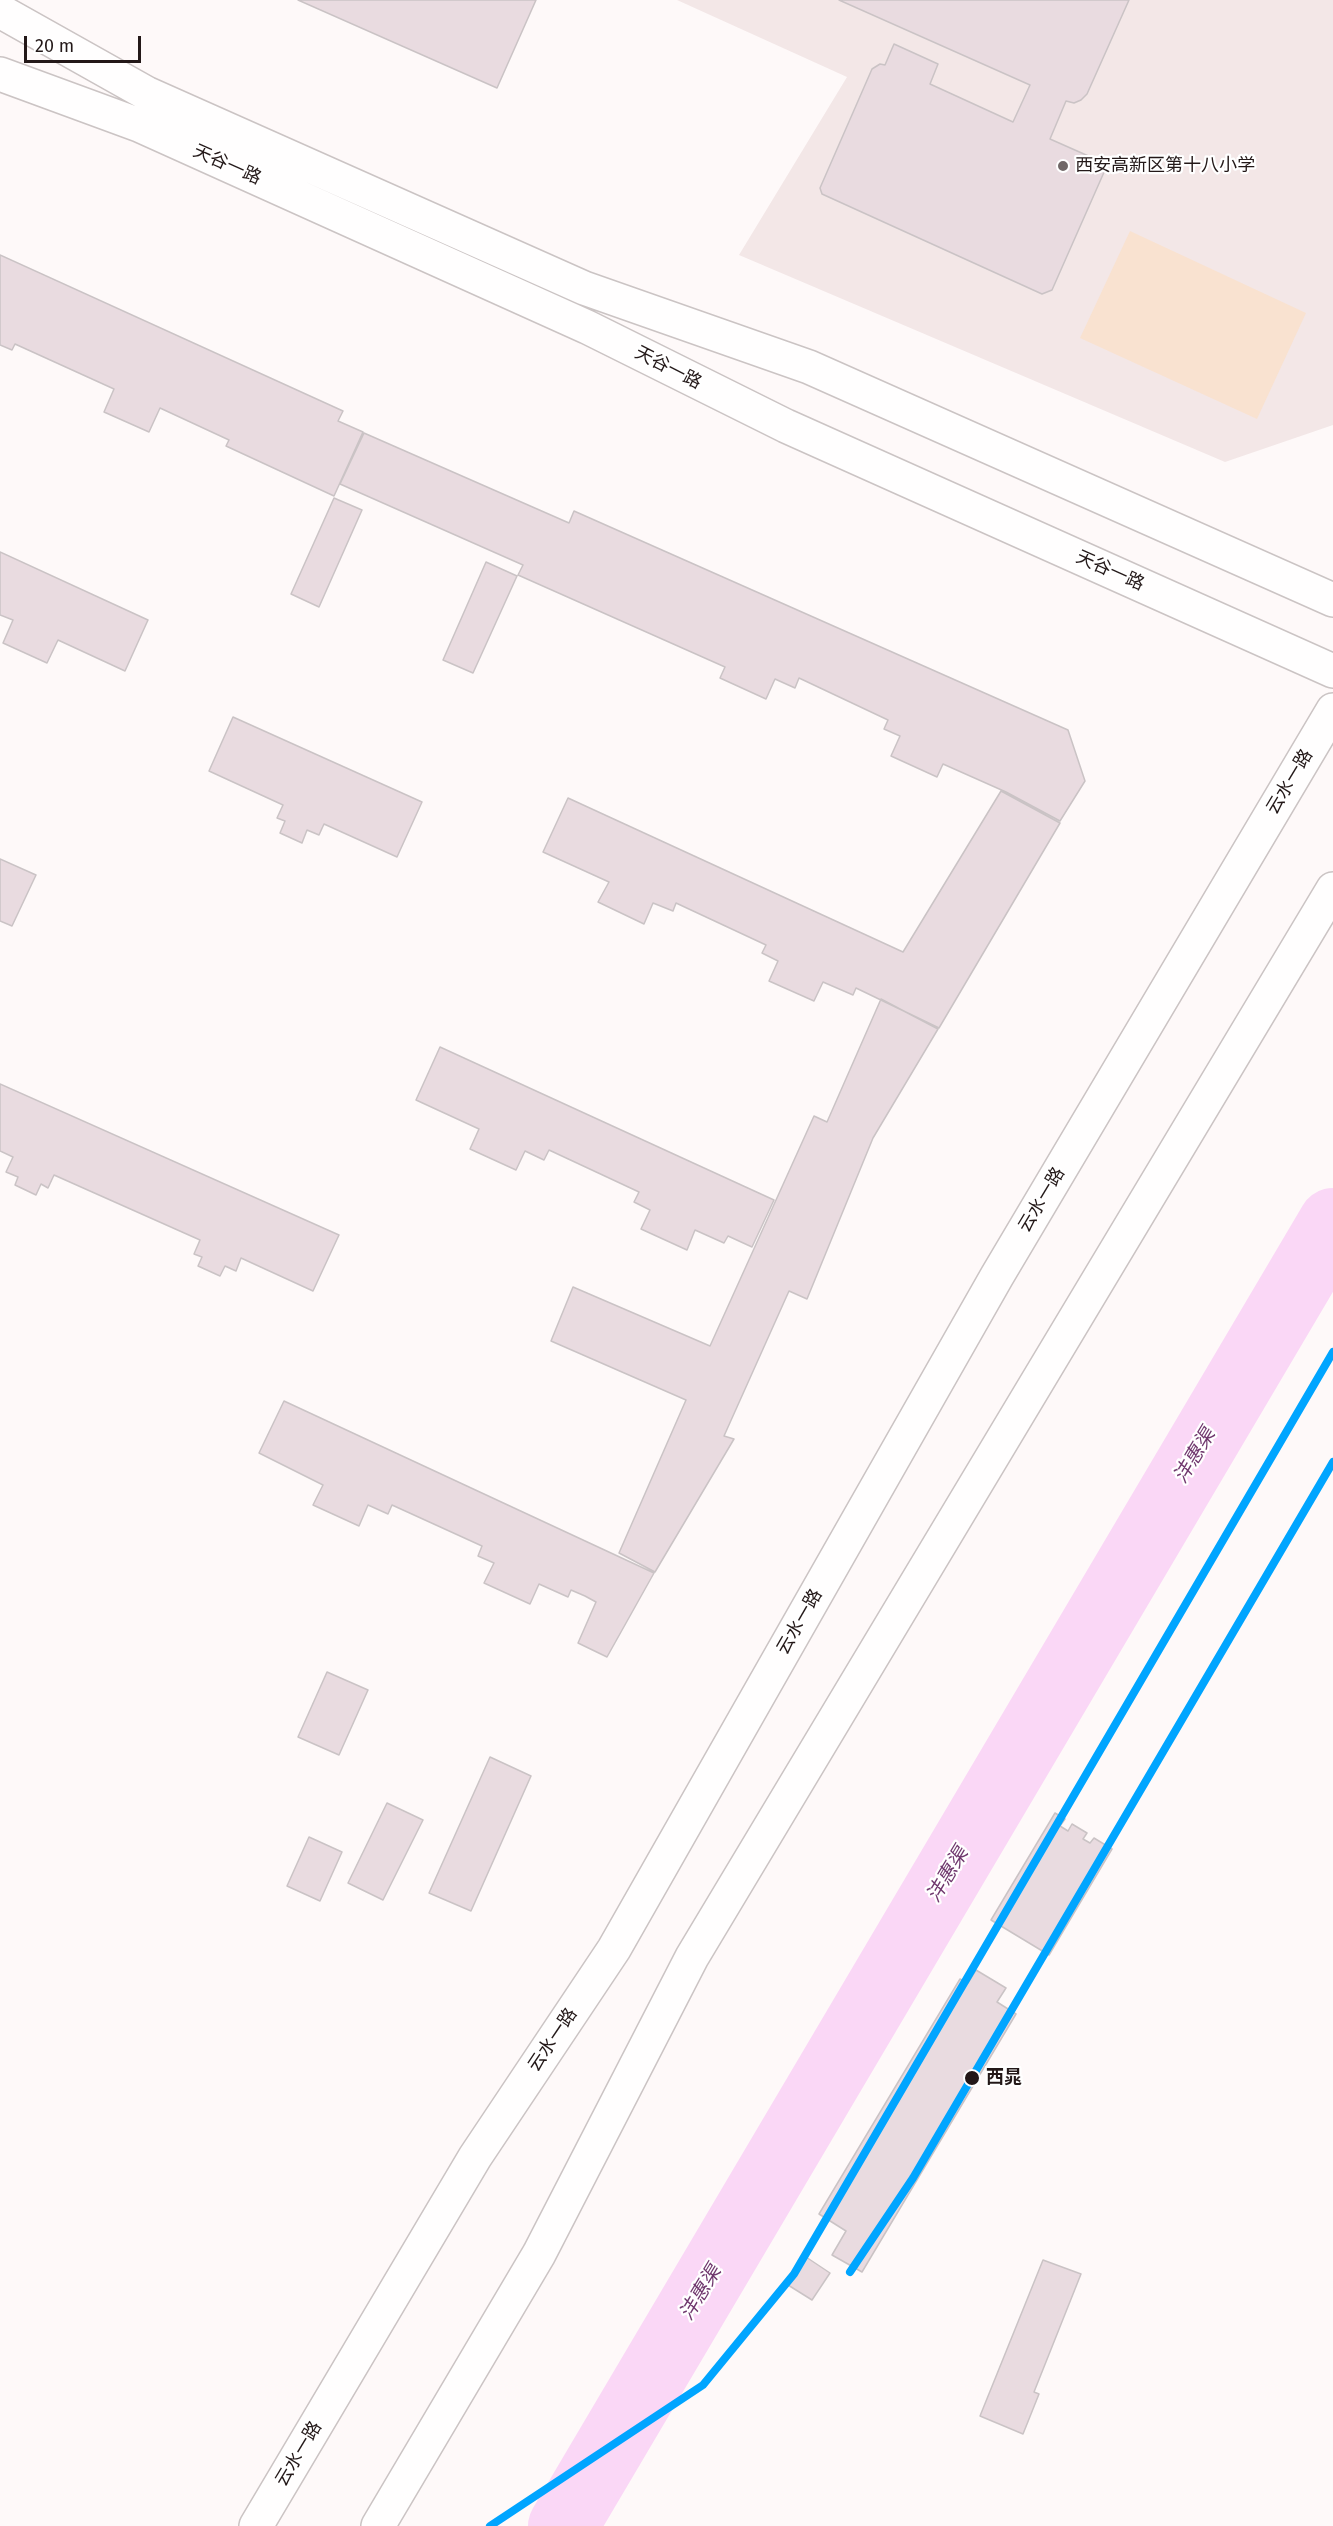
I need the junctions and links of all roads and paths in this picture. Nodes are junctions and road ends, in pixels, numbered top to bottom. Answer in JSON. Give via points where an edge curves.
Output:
{"nodes":[{"id":1,"x":0,"y":11,"type":"edge"},
{"id":2,"x":0,"y":74,"type":"edge"},
{"id":3,"x":1333,"y":600,"type":"edge"},
{"id":4,"x":1333,"y":671,"type":"edge"},
{"id":5,"x":1333,"y":710,"type":"edge"},
{"id":6,"x":1333,"y":889,"type":"edge"},
{"id":7,"x":256,"y":2526,"type":"edge"},
{"id":8,"x":378,"y":2526,"type":"edge"}],
"edges":[{"from":1,"to":3,"type":"street","name":"天谷一路","via":[[146,93],[584,288],[809,367]]},
{"from":2,"to":4,"type":"street","name":"天谷一路","via":[[150,130],[587,327],[786,426]]},
{"from":5,"to":7,"type":"street","name":"云水一路","via":[[1003,1265],[614,1949],[475,2157]]},
{"from":6,"to":8,"type":"street","via":[[692,1957],[539,2254]]}]}
